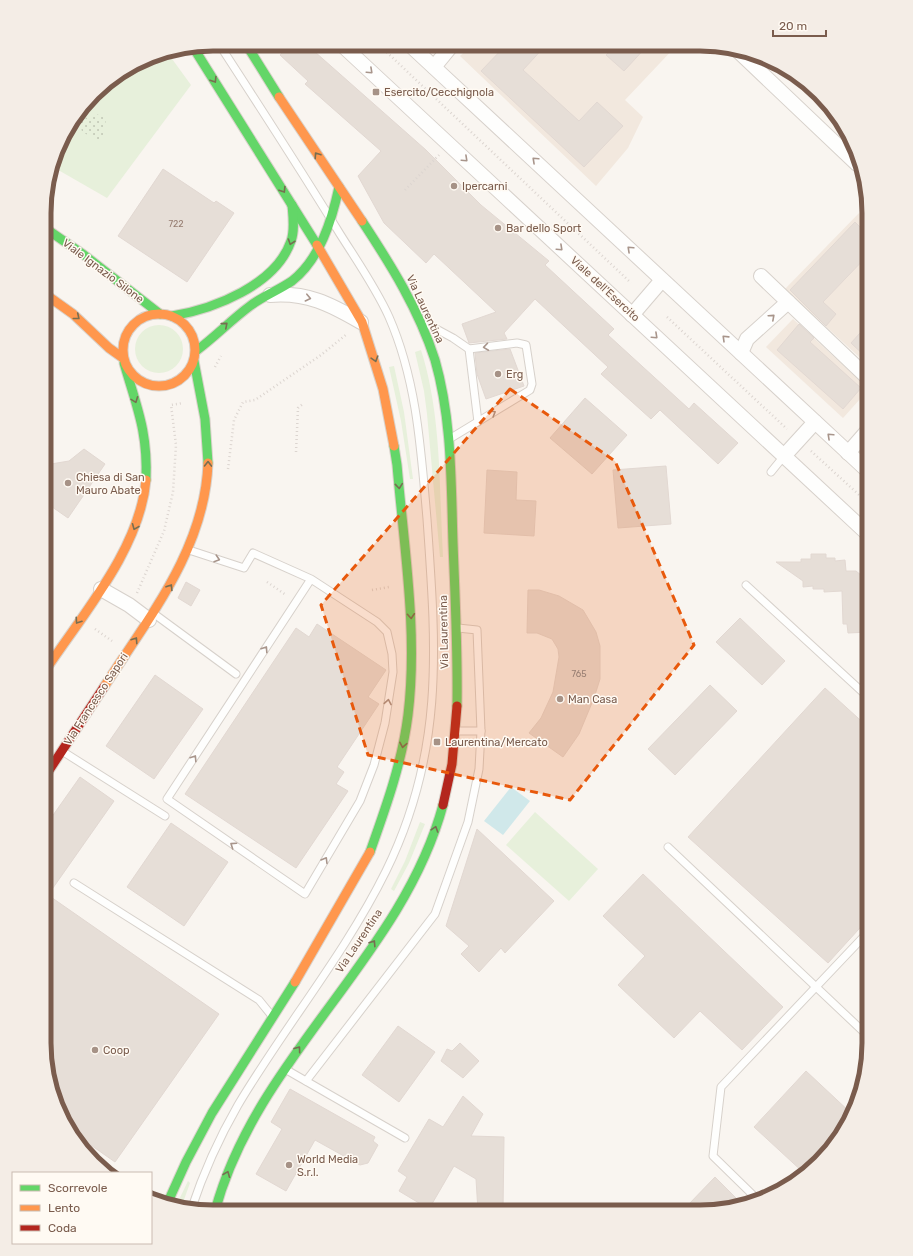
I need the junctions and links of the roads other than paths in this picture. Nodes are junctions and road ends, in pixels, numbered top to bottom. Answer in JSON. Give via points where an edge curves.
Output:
{"nodes":[{"id":1,"x":224,"y":51,"type":"edge"},
{"id":2,"x":251,"y":51,"type":"edge"},
{"id":3,"x":349,"y":51,"type":"edge"},
{"id":4,"x":417,"y":51,"type":"edge"},
{"id":5,"x":447,"y":51,"type":"edge"},
{"id":6,"x":196,"y":52,"type":"edge"},
{"id":7,"x":746,"y":58,"type":"edge"},
{"id":8,"x":434,"y":67,"type":"junction"},
{"id":9,"x":852,"y":159,"type":"edge"},
{"id":10,"x":339,"y":187,"type":"junction"},
{"id":11,"x":292,"y":203,"type":"junction"},
{"id":12,"x":331,"y":218,"type":"junction"},
{"id":13,"x":51,"y":232,"type":"edge"},
{"id":14,"x":318,"y":246,"type":"junction"},
{"id":15,"x":761,"y":276,"type":"dead end"},
{"id":16,"x":662,"y":280,"type":"junction"},
{"id":17,"x":269,"y":295,"type":"junction"},
{"id":18,"x":51,"y":298,"type":"edge"},
{"id":19,"x":788,"y":302,"type":"junction"},
{"id":20,"x":160,"y":314,"type":"junction"},
{"id":21,"x":632,"y":315,"type":"junction"},
{"id":22,"x":172,"y":316,"type":"junction"},
{"id":23,"x":419,"y":320,"type":"junction"},
{"id":24,"x":362,"y":322,"type":"junction"},
{"id":25,"x":469,"y":349,"type":"junction"},
{"id":26,"x":196,"y":351,"type":"junction"},
{"id":27,"x":741,"y":353,"type":"junction"},
{"id":28,"x":124,"y":360,"type":"junction"},
{"id":29,"x":194,"y":361,"type":"junction"},
{"id":30,"x":862,"y":372,"type":"edge"},
{"id":31,"x":478,"y":422,"type":"junction"},
{"id":32,"x":815,"y":422,"type":"junction"},
{"id":33,"x":862,"y":437,"type":"edge"},
{"id":34,"x":447,"y":440,"type":"junction"},
{"id":35,"x":848,"y":453,"type":"junction"},
{"id":36,"x":784,"y":456,"type":"junction"},
{"id":37,"x":862,"y":466,"type":"edge"},
{"id":38,"x":771,"y":472,"type":"dead end"},
{"id":39,"x":862,"y":528,"type":"edge"},
{"id":40,"x":189,"y":550,"type":"junction"},
{"id":41,"x":311,"y":579,"type":"junction"},
{"id":42,"x":746,"y":586,"type":"dead end"},
{"id":43,"x":101,"y":589,"type":"junction"},
{"id":44,"x":151,"y":617,"type":"junction"},
{"id":45,"x":457,"y":628,"type":"junction"},
{"id":46,"x":51,"y":662,"type":"edge"},
{"id":47,"x":236,"y":674,"type":"dead end"},
{"id":48,"x":862,"y":692,"type":"edge"},
{"id":49,"x":455,"y":731,"type":"junction"},
{"id":50,"x":481,"y":731,"type":"junction"},
{"id":51,"x":62,"y":751,"type":"junction"},
{"id":52,"x":51,"y":768,"type":"edge"},
{"id":53,"x":164,"y":816,"type":"dead end"},
{"id":54,"x":668,"y":847,"type":"dead end"},
{"id":55,"x":74,"y":883,"type":"dead end"},
{"id":56,"x":862,"y":938,"type":"edge"},
{"id":57,"x":815,"y":986,"type":"junction"},
{"id":58,"x":273,"y":1018,"type":"junction"},
{"id":59,"x":862,"y":1030,"type":"edge"},
{"id":60,"x":283,"y":1068,"type":"junction"},
{"id":61,"x":306,"y":1081,"type":"junction"},
{"id":62,"x":405,"y":1138,"type":"dead end"},
{"id":63,"x":753,"y":1196,"type":"edge"},
{"id":64,"x":169,"y":1199,"type":"edge"},
{"id":65,"x":192,"y":1204,"type":"edge"},
{"id":66,"x":217,"y":1205,"type":"edge"}],
"edges":[{"from":1,"to":12,"type":"lane","name":"Via Laurentina"},
{"from":10,"to":2,"type":"main road","name":"Via Laurentina","one_way":true},
{"from":3,"to":21,"type":"street","name":"Viale dell'Esercito","one_way":true},
{"from":4,"to":8,"type":"street"},
{"from":5,"to":8,"type":"street"},
{"from":6,"to":11,"type":"main road","one_way":true},
{"from":7,"to":9,"type":"street"},
{"from":16,"to":8,"type":"street","one_way":true},
{"from":10,"to":12,"type":"main road"},
{"from":10,"to":23,"type":"main road","name":"Via Laurentina","via":[[394,270]]},
{"from":11,"to":14,"type":"main road"},
{"from":11,"to":22,"type":"main road","one_way":true,"via":[[292,240],[276,267],[220,302],[193,312]]},
{"from":12,"to":14,"type":"main road"},
{"from":12,"to":65,"type":"lane","name":"Via Laurentina","via":[[383,306],[412,383],[424,488],[434,625],[434,675],[427,747],[408,819],[386,871],[346,943],[237,1107],[209,1163]]},
{"from":13,"to":20,"type":"main road","name":"Viale Ignazio Silone"},
{"from":14,"to":17,"type":"main road","via":[[308,263],[294,278]]},
{"from":14,"to":24,"type":"main road"},
{"from":15,"to":19,"type":"street"},
{"from":16,"to":21,"type":"street"},
{"from":27,"to":16,"type":"street","one_way":true},
{"from":17,"to":24,"type":"street","one_way":true,"via":[[292,295],[320,300]]},
{"from":26,"to":17,"type":"main road","one_way":true,"via":[[251,304]]},
{"from":18,"to":28,"type":"main road","one_way":true,"via":[[73,314]]},
{"from":27,"to":19,"type":"street","one_way":true,"via":[[747,339]]},
{"from":19,"to":30,"type":"street"},
{"from":20,"to":22,"type":"main road"},
{"from":20,"to":28,"type":"main road","via":[[142,318],[129,329],[123,340]]},
{"from":21,"to":36,"type":"street","name":"Viale dell'Esercito","one_way":true},
{"from":22,"to":26,"type":"main road","via":[[189,330]]},
{"from":23,"to":25,"type":"lane"},
{"from":23,"to":34,"type":"main road","name":"Via Laurentina","via":[[434,357],[441,385]]},
{"from":24,"to":58,"type":"main road","one_way":true,"via":[[379,373],[397,465],[412,646],[408,715],[396,778],[369,856]]},
{"from":25,"to":31,"type":"lane"},
{"from":31,"to":25,"type":"lane","one_way":true,"via":[[526,394],[532,384],[526,345],[522,343]]},
{"from":26,"to":29,"type":"main road"},
{"from":27,"to":32,"type":"street"},
{"from":28,"to":29,"type":"main road","via":[[130,373],[138,381],[148,386],[160,387],[181,380]]},
{"from":28,"to":43,"type":"main road","one_way":true,"via":[[144,430],[146,484],[142,507],[133,532]]},
{"from":40,"to":29,"type":"main road","name":"Via Francesco Sapori","one_way":true,"via":[[204,503],[208,468],[206,428]]},
{"from":31,"to":34,"type":"lane"},
{"from":35,"to":32,"type":"street","one_way":true},
{"from":32,"to":36,"type":"street"},
{"from":33,"to":35,"type":"street"},
{"from":34,"to":45,"type":"main road","name":"Via Laurentina"},
{"from":35,"to":37,"type":"street"},
{"from":36,"to":38,"type":"lane"},
{"from":36,"to":39,"type":"street","name":"Viale dell'Esercito"},
{"from":40,"to":41,"type":"lane","one_way":true,"via":[[244,568],[253,553]]},
{"from":44,"to":40,"type":"main road","name":"Via Francesco Sapori","one_way":true},
{"from":41,"to":41,"type":"lane","via":[[377,622],[387,632],[393,672],[374,765],[360,801],[305,894],[167,799]]},
{"from":42,"to":48,"type":"lane"},
{"from":43,"to":44,"type":"street"},
{"from":43,"to":46,"type":"main road","one_way":true},
{"from":44,"to":47,"type":"lane"},
{"from":51,"to":44,"type":"main road","name":"Via Francesco Sapori","one_way":true},
{"from":45,"to":49,"type":"main road","name":"Via Laurentina"},
{"from":45,"to":50,"type":"lane","via":[[477,630]]},
{"from":49,"to":50,"type":"lane"},
{"from":60,"to":49,"type":"main road","name":"Via Laurentina","one_way":true,"via":[[363,957],[420,867],[445,797]]},
{"from":50,"to":61,"type":"lane","via":[[479,770],[468,822],[435,914]]},
{"from":51,"to":52,"type":"main road","name":"Via Francesco Sapori"},
{"from":51,"to":53,"type":"lane"},
{"from":54,"to":57,"type":"lane"},
{"from":55,"to":58,"type":"lane","via":[[259,1000]]},
{"from":56,"to":57,"type":"lane"},
{"from":57,"to":59,"type":"lane"},
{"from":57,"to":63,"type":"lane","via":[[721,1087],[713,1156]]},
{"from":58,"to":64,"type":"main road","via":[[212,1113]]},
{"from":60,"to":61,"type":"lane"},
{"from":66,"to":60,"type":"main road","name":"Via Laurentina","one_way":true,"via":[[243,1137]]},
{"from":61,"to":62,"type":"lane"}]}
